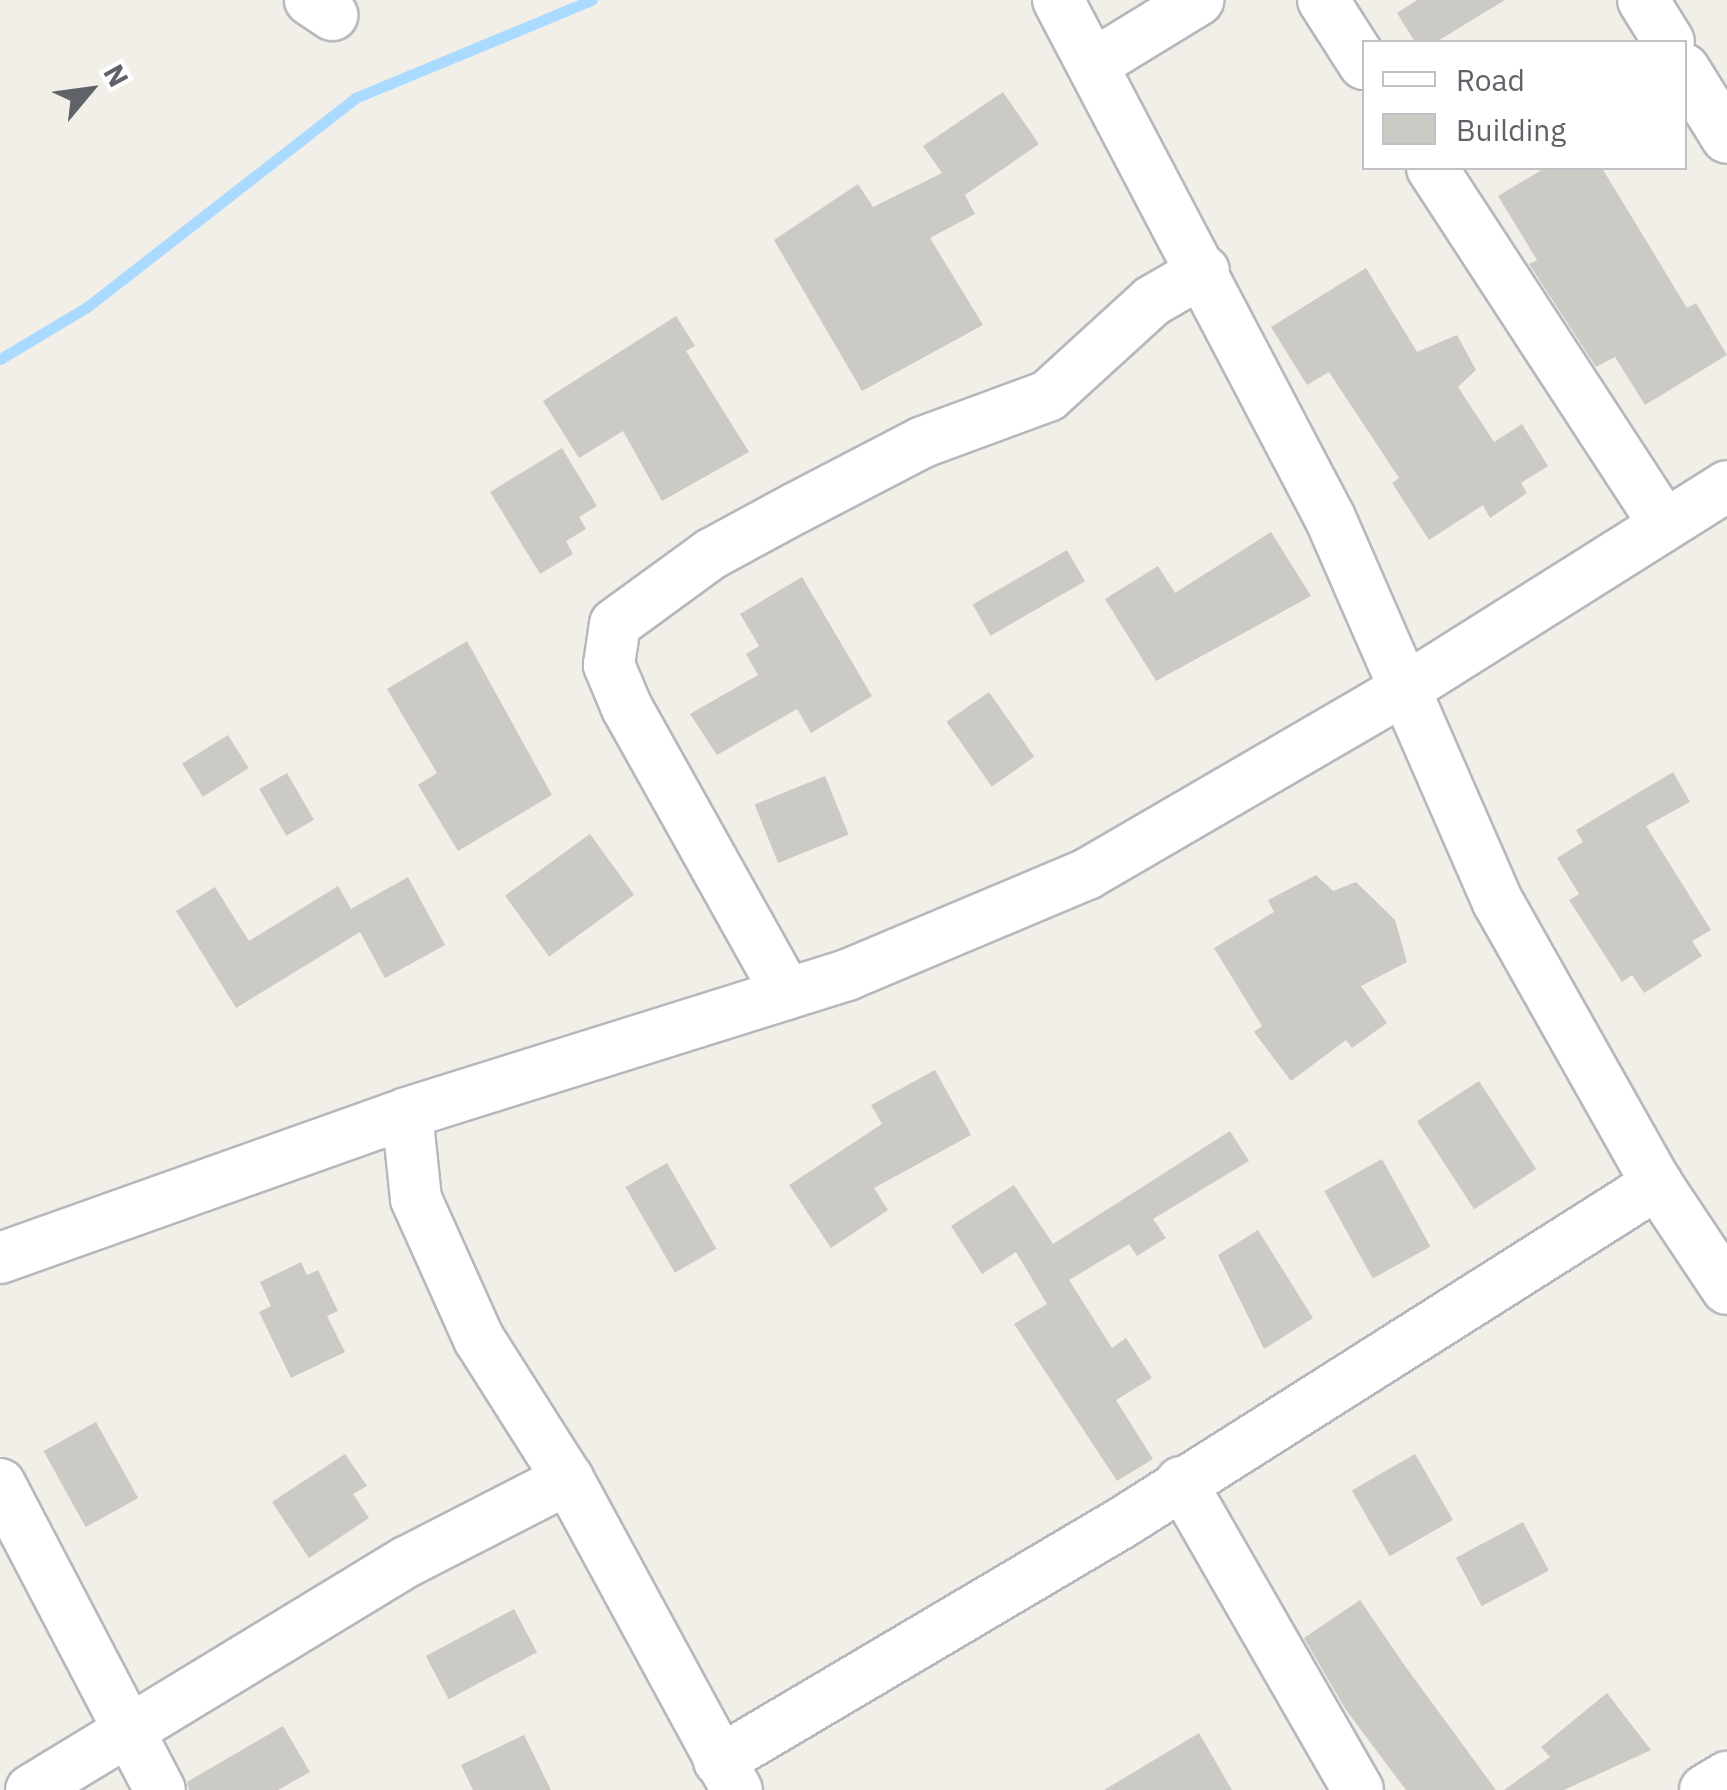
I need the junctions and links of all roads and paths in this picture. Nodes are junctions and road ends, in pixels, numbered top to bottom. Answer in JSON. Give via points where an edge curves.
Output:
{"nodes":[{"id":1,"x":1058,"y":0,"type":"edge"},
{"id":2,"x":1198,"y":0,"type":"edge"},
{"id":3,"x":1322,"y":0,"type":"edge"},
{"id":4,"x":1642,"y":0,"type":"edge"},
{"id":5,"x":1667,"y":40,"type":"edge"},
{"id":6,"x":1362,"y":61,"type":"edge"},
{"id":7,"x":1097,"y":62,"type":"junction"},
{"id":8,"x":1687,"y":74,"type":"edge"},
{"id":9,"x":1727,"y":138,"type":"edge"},
{"id":10,"x":1433,"y":170,"type":"edge"},
{"id":11,"x":1204,"y":272,"type":"junction"},
{"id":12,"x":1727,"y":486,"type":"edge"},
{"id":13,"x":1665,"y":525,"type":"junction"},
{"id":14,"x":1408,"y":687,"type":"junction"},
{"id":15,"x":788,"y":994,"type":"junction"},
{"id":16,"x":407,"y":1114,"type":"junction"},
{"id":17,"x":1657,"y":1184,"type":"junction"},
{"id":18,"x":2,"y":1262,"type":"edge"},
{"id":19,"x":1727,"y":1289,"type":"edge"},
{"id":20,"x":568,"y":1478,"type":"junction"},
{"id":21,"x":1181,"y":1482,"type":"junction"},
{"id":22,"x":0,"y":1484,"type":"edge"},
{"id":23,"x":125,"y":1734,"type":"junction"},
{"id":24,"x":728,"y":1775,"type":"edge"},
{"id":25,"x":1727,"y":1777,"type":"edge"},
{"id":26,"x":31,"y":1790,"type":"edge"},
{"id":27,"x":160,"y":1790,"type":"edge"},
{"id":28,"x":1358,"y":1790,"type":"edge"},
{"id":29,"x":1705,"y":1790,"type":"edge"}],
"edges":[{"from":1,"to":7,"type":"street"},
{"from":2,"to":7,"type":"street"},
{"from":3,"to":6,"type":"street"},
{"from":4,"to":5,"type":"street"},
{"from":7,"to":11,"type":"street"},
{"from":8,"to":9,"type":"street"},
{"from":10,"to":13,"type":"street"},
{"from":11,"to":14,"type":"street"},
{"from":11,"to":15,"type":"street","via":[[1152,300],[1048,396],[923,442],[796,508],[712,554],[615,624],[609,665],[627,708]]},
{"from":12,"to":13,"type":"street"},
{"from":13,"to":14,"type":"street"},
{"from":14,"to":15,"type":"street","via":[[1088,874]]},
{"from":14,"to":17,"type":"street","via":[[1498,902]]},
{"from":15,"to":16,"type":"street"},
{"from":16,"to":18,"type":"street"},
{"from":16,"to":20,"type":"street","via":[[424,1216],[479,1339]]},
{"from":17,"to":19,"type":"street"},
{"from":17,"to":21,"type":"street"},
{"from":20,"to":23,"type":"street","via":[[408,1561]]},
{"from":20,"to":24,"type":"street"},
{"from":21,"to":24,"type":"street"},
{"from":21,"to":28,"type":"street"},
{"from":22,"to":23,"type":"street"},
{"from":23,"to":26,"type":"street"},
{"from":23,"to":27,"type":"street"},
{"from":25,"to":29,"type":"street"}]}
